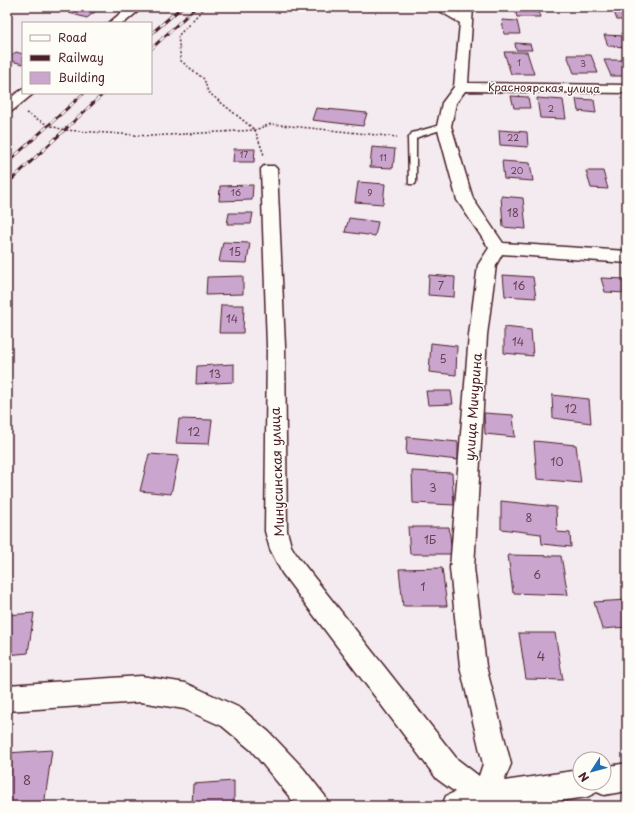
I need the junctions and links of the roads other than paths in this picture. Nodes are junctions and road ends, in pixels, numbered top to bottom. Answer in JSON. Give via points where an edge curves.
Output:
{"nodes":[{"id":1,"x":136,"y":7,"type":"edge"},
{"id":2,"x":439,"y":7,"type":"edge"},
{"id":3,"x":466,"y":14,"type":"edge"},
{"id":4,"x":117,"y":22,"type":"edge"},
{"id":5,"x":461,"y":87,"type":"junction"},
{"id":6,"x":627,"y":89,"type":"edge"},
{"id":7,"x":25,"y":94,"type":"edge"},
{"id":8,"x":8,"y":107,"type":"edge"},
{"id":9,"x":444,"y":126,"type":"junction"},
{"id":10,"x":269,"y":169,"type":"road end"},
{"id":11,"x":412,"y":182,"type":"dead end"},
{"id":12,"x":497,"y":248,"type":"junction"},
{"id":13,"x":627,"y":257,"type":"edge"},
{"id":14,"x":7,"y":698,"type":"edge"},
{"id":15,"x":627,"y":777,"type":"edge"},
{"id":16,"x":612,"y":780,"type":"edge"},
{"id":17,"x":572,"y":786,"type":"edge"},
{"id":18,"x":485,"y":802,"type":"edge"},
{"id":19,"x":315,"y":806,"type":"edge"},
{"id":20,"x":456,"y":806,"type":"edge"}],
"edges":[{"from":1,"to":4,"type":"street"},
{"from":2,"to":3,"type":"street"},
{"from":3,"to":5,"type":"street"},
{"from":5,"to":6,"type":"street","name":"Красноярская улица"},
{"from":5,"to":9,"type":"street","via":[[449,103]]},
{"from":7,"to":8,"type":"street"},
{"from":9,"to":11,"type":"lane","via":[[412,138]]},
{"from":9,"to":12,"type":"street","via":[[465,200]]},
{"from":10,"to":18,"type":"street","name":"Минусинская улица","via":[[276,346],[276,531],[281,549],[290,565],[443,764]]},
{"from":12,"to":13,"type":"street"},
{"from":12,"to":18,"type":"street","name":"улица Мичурина","via":[[487,265],[478,334],[462,568],[473,666],[497,764]]},
{"from":14,"to":19,"type":"street","via":[[141,689],[186,696],[231,716],[260,741]]},
{"from":15,"to":16,"type":"street"},
{"from":17,"to":18,"type":"street"},
{"from":18,"to":20,"type":"street"}]}
